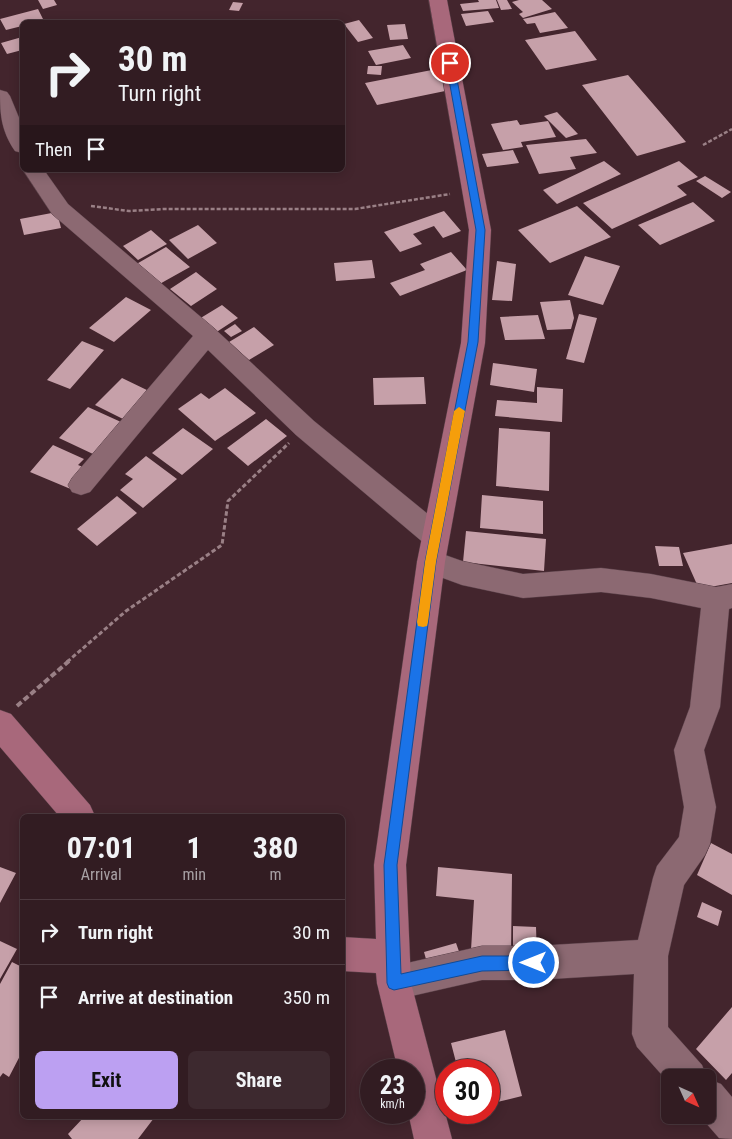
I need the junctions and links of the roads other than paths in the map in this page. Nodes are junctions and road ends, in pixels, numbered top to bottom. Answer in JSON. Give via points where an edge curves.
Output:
{"nodes":[{"id":1,"x":438,"y":0,"type":"edge"},
{"id":2,"x":0,"y":96,"type":"edge"},
{"id":3,"x":20,"y":142,"type":"edge"},
{"id":4,"x":34,"y":172,"type":"edge"},
{"id":5,"x":207,"y":335,"type":"junction"},
{"id":6,"x":81,"y":485,"type":"dead end"},
{"id":7,"x":433,"y":549,"type":"junction"},
{"id":8,"x":724,"y":597,"type":"edge"},
{"id":9,"x":7,"y":716,"type":"edge"},
{"id":10,"x":78,"y":814,"type":"edge"},
{"id":11,"x":345,"y":955,"type":"edge"},
{"id":12,"x":651,"y":956,"type":"junction"},
{"id":13,"x":393,"y":970,"type":"junction"},
{"id":14,"x":682,"y":1069,"type":"edge"},
{"id":15,"x":716,"y":1107,"type":"edge"},
{"id":16,"x":732,"y":1125,"type":"edge"},
{"id":17,"x":433,"y":1139,"type":"edge"}],
"edges":[{"from":1,"to":7,"type":"street","via":[[480,230],[473,342]]},
{"from":2,"to":3,"type":"street"},
{"from":4,"to":5,"type":"street","via":[[60,209]]},
{"from":5,"to":6,"type":"street"},
{"from":5,"to":7,"type":"street"},
{"from":7,"to":8,"type":"street","via":[[462,573],[523,586],[600,580]]},
{"from":7,"to":13,"type":"street","via":[[390,865]]},
{"from":8,"to":12,"type":"street","via":[[704,707],[690,750],[700,807],[694,844],[669,878]]},
{"from":9,"to":10,"type":"street"},
{"from":11,"to":13,"type":"street"},
{"from":12,"to":13,"type":"street"},
{"from":12,"to":14,"type":"street","via":[[650,1034]]},
{"from":13,"to":17,"type":"street"},
{"from":15,"to":16,"type":"street"}]}
